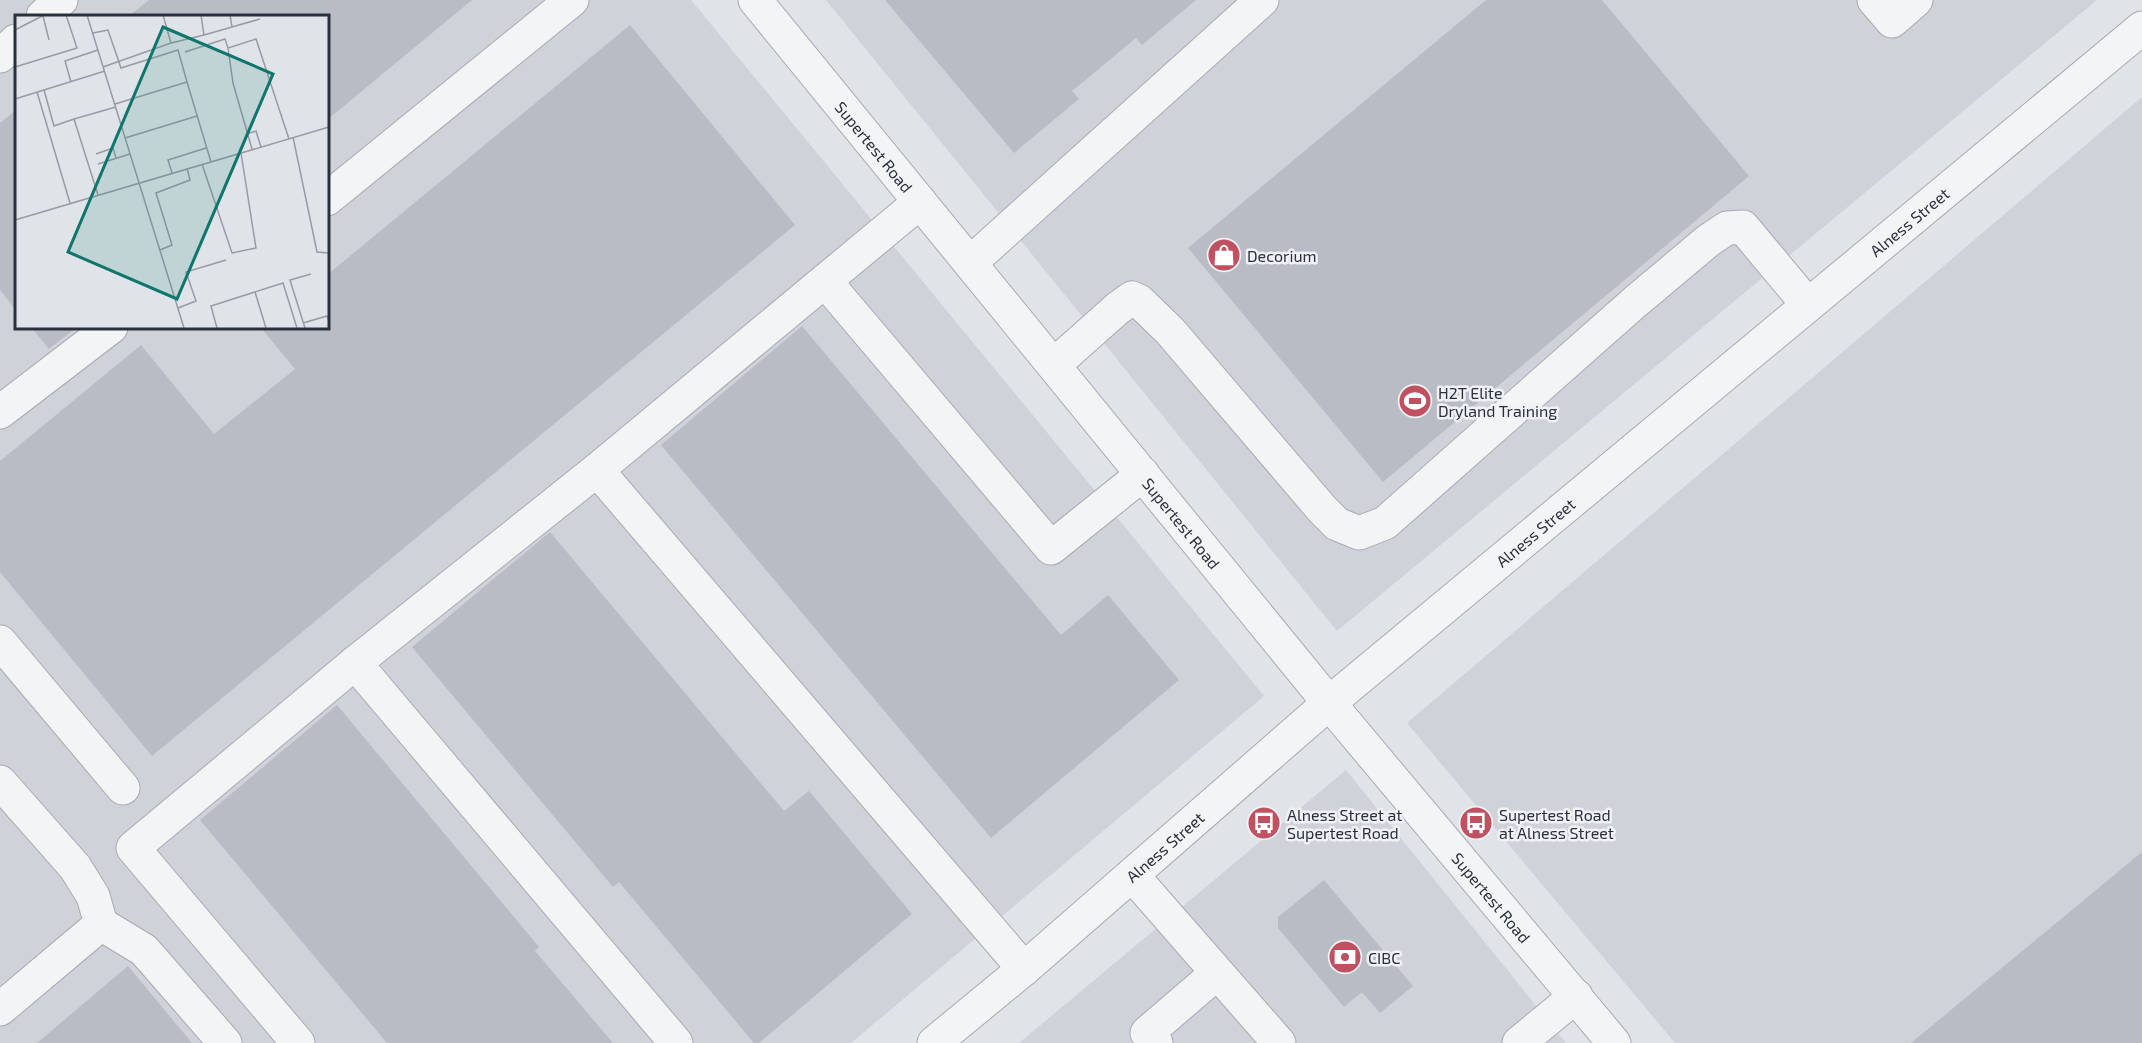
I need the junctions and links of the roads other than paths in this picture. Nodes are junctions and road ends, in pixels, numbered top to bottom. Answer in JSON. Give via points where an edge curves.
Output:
{"nodes":[{"id":1,"x":61,"y":0,"type":"edge"},
{"id":2,"x":755,"y":0,"type":"edge"},
{"id":3,"x":1262,"y":0,"type":"edge"},
{"id":4,"x":1874,"y":0,"type":"edge"},
{"id":5,"x":1916,"y":0,"type":"edge"},
{"id":6,"x":569,"y":1,"type":"edge"},
{"id":7,"x":44,"y":15,"type":"edge"},
{"id":8,"x":2142,"y":28,"type":"edge"},
{"id":9,"x":15,"y":42,"type":"edge"},
{"id":10,"x":0,"y":56,"type":"edge"},
{"id":11,"x":328,"y":198,"type":"edge"},
{"id":12,"x":920,"y":202,"type":"junction"},
{"id":13,"x":970,"y":263,"type":"junction"},
{"id":14,"x":825,"y":281,"type":"junction"},
{"id":15,"x":1808,"y":305,"type":"junction"},
{"id":16,"x":110,"y":328,"type":"edge"},
{"id":17,"x":1054,"y":365,"type":"junction"},
{"id":18,"x":0,"y":412,"type":"edge"},
{"id":19,"x":597,"y":470,"type":"junction"},
{"id":20,"x":1143,"y":474,"type":"junction"},
{"id":21,"x":0,"y":642,"type":"edge"},
{"id":22,"x":355,"y":663,"type":"junction"},
{"id":23,"x":1329,"y":703,"type":"junction"},
{"id":24,"x":0,"y":782,"type":"edge"},
{"id":25,"x":123,"y":788,"type":"dead end"},
{"id":26,"x":1132,"y":875,"type":"junction"},
{"id":27,"x":101,"y":924,"type":"junction"},
{"id":28,"x":1024,"y":969,"type":"junction"},
{"id":29,"x":1217,"y":973,"type":"junction"},
{"id":30,"x":1576,"y":996,"type":"junction"},
{"id":31,"x":0,"y":1009,"type":"edge"},
{"id":32,"x":225,"y":1043,"type":"edge"},
{"id":33,"x":298,"y":1043,"type":"edge"},
{"id":34,"x":676,"y":1043,"type":"edge"},
{"id":35,"x":934,"y":1043,"type":"edge"},
{"id":36,"x":1156,"y":1043,"type":"edge"},
{"id":37,"x":1279,"y":1043,"type":"edge"},
{"id":38,"x":1519,"y":1043,"type":"edge"},
{"id":39,"x":1614,"y":1043,"type":"edge"}],
"edges":[{"from":1,"to":7,"type":"street"},
{"from":2,"to":12,"type":"street","name":"Supertest Road"},
{"from":3,"to":13,"type":"street"},
{"from":4,"to":5,"type":"street","via":[[1892,21]]},
{"from":6,"to":11,"type":"street"},
{"from":8,"to":15,"type":"street","name":"Alness Street"},
{"from":9,"to":10,"type":"street"},
{"from":12,"to":13,"type":"street","name":"Supertest Road"},
{"from":12,"to":14,"type":"street"},
{"from":13,"to":17,"type":"street","name":"Supertest Road"},
{"from":14,"to":19,"type":"street"},
{"from":14,"to":20,"type":"street","via":[[1051,548]]},
{"from":15,"to":17,"type":"street","via":[[1743,226],[1727,228],[1635,302],[1385,522],[1359,534],[1337,524],[1322,509],[1170,331],[1139,301],[1132,298],[1118,308]]},
{"from":15,"to":23,"type":"street","name":"Alness Street"},
{"from":16,"to":18,"type":"street"},
{"from":17,"to":20,"type":"street","name":"Supertest Road"},
{"from":19,"to":22,"type":"street"},
{"from":19,"to":28,"type":"street"},
{"from":20,"to":23,"type":"street","name":"Supertest Road"},
{"from":21,"to":25,"type":"street"},
{"from":22,"to":33,"type":"street","via":[[133,849]]},
{"from":22,"to":34,"type":"street"},
{"from":23,"to":26,"type":"street","name":"Alness Street"},
{"from":23,"to":30,"type":"street","name":"Supertest Road"},
{"from":24,"to":27,"type":"street","via":[[75,867],[93,896]]},
{"from":26,"to":28,"type":"street","name":"Alness Street"},
{"from":26,"to":29,"type":"street"},
{"from":27,"to":31,"type":"street"},
{"from":27,"to":32,"type":"street","via":[[144,950]]},
{"from":28,"to":35,"type":"street","name":"Alness Street"},
{"from":29,"to":36,"type":"street","via":[[1147,1033]]},
{"from":29,"to":37,"type":"street"},
{"from":30,"to":38,"type":"street"},
{"from":30,"to":39,"type":"street","name":"Supertest Road"}]}
